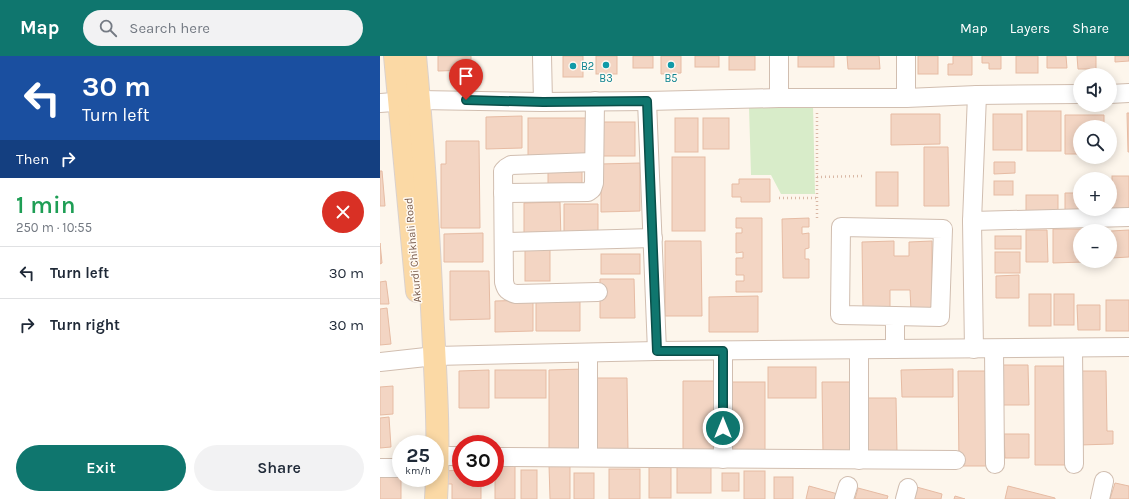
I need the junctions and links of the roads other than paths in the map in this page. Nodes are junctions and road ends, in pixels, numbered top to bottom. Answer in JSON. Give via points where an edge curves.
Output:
{"nodes":[{"id":1,"x":395,"y":56,"type":"edge"},
{"id":2,"x":415,"y":56,"type":"edge"},
{"id":3,"x":542,"y":56,"type":"edge"},
{"id":4,"x":779,"y":56,"type":"edge"},
{"id":5,"x":906,"y":56,"type":"edge"},
{"id":6,"x":1129,"y":93,"type":"edge"},
{"id":7,"x":1073,"y":94,"type":"edge"},
{"id":8,"x":1117,"y":94,"type":"edge"},
{"id":9,"x":977,"y":95,"type":"junction"},
{"id":10,"x":779,"y":98,"type":"junction"},
{"id":11,"x":906,"y":98,"type":"junction"},
{"id":12,"x":400,"y":101,"type":"edge"},
{"id":13,"x":595,"y":101,"type":"junction"},
{"id":14,"x":647,"y":101,"type":"junction"},
{"id":15,"x":543,"y":102,"type":"junction"},
{"id":16,"x":594,"y":162,"type":"junction"},
{"id":17,"x":503,"y":193,"type":"junction"},
{"id":18,"x":1129,"y":217,"type":"edge"},
{"id":19,"x":972,"y":221,"type":"junction"},
{"id":20,"x":653,"y":238,"type":"junction"},
{"id":21,"x":504,"y":242,"type":"junction"},
{"id":22,"x":598,"y":292,"type":"dead end"},
{"id":23,"x":895,"y":316,"type":"junction"},
{"id":24,"x":1129,"y":347,"type":"edge"},
{"id":25,"x":1073,"y":348,"type":"junction"},
{"id":26,"x":895,"y":349,"type":"junction"},
{"id":27,"x":974,"y":349,"type":"junction"},
{"id":28,"x":994,"y":349,"type":"junction"},
{"id":29,"x":859,"y":350,"type":"junction"},
{"id":30,"x":657,"y":351,"type":"junction"},
{"id":31,"x":723,"y":351,"type":"junction"},
{"id":32,"x":588,"y":353,"type":"junction"},
{"id":33,"x":428,"y":357,"type":"junction"},
{"id":34,"x":380,"y":362,"type":"edge"},
{"id":35,"x":430,"y":435,"type":"edge"},
{"id":36,"x":504,"y":456,"type":"edge"},
{"id":37,"x":588,"y":458,"type":"junction"},
{"id":38,"x":723,"y":459,"type":"junction"},
{"id":39,"x":859,"y":460,"type":"junction"},
{"id":40,"x":956,"y":460,"type":"dead end"},
{"id":41,"x":995,"y":464,"type":"dead end"},
{"id":42,"x":1074,"y":464,"type":"dead end"},
{"id":43,"x":380,"y":468,"type":"edge"},
{"id":44,"x":392,"y":468,"type":"edge"},
{"id":45,"x":1104,"y":481,"type":"dead end"},
{"id":46,"x":423,"y":487,"type":"edge"},
{"id":47,"x":435,"y":487,"type":"edge"},
{"id":48,"x":423,"y":499,"type":"edge"},
{"id":49,"x":436,"y":499,"type":"edge"},
{"id":50,"x":1100,"y":499,"type":"edge"}],
"edges":[{"from":1,"to":12,"type":"main road"},
{"from":2,"to":12,"type":"main road"},
{"from":3,"to":15,"type":"street"},
{"from":4,"to":10,"type":"street"},
{"from":5,"to":11,"type":"street"},
{"from":6,"to":8,"type":"street"},
{"from":7,"to":9,"type":"street"},
{"from":9,"to":11,"type":"street"},
{"from":9,"to":19,"type":"street"},
{"from":10,"to":11,"type":"street"},
{"from":10,"to":14,"type":"street"},
{"from":12,"to":15,"type":"street"},
{"from":12,"to":33,"type":"main road","via":[[427,212]]},
{"from":13,"to":14,"type":"street"},
{"from":13,"to":15,"type":"street"},
{"from":13,"to":16,"type":"street"},
{"from":14,"to":20,"type":"street"},
{"from":16,"to":17,"type":"street","via":[[510,165],[503,171]]},
{"from":16,"to":17,"type":"street","via":[[594,183],[588,192]]},
{"from":17,"to":21,"type":"street"},
{"from":18,"to":19,"type":"street"},
{"from":19,"to":27,"type":"street"},
{"from":20,"to":21,"type":"street"},
{"from":20,"to":30,"type":"street"},
{"from":21,"to":22,"type":"street","via":[[504,282],[510,292]]},
{"from":23,"to":23,"type":"street","via":[[940,317],[943,229],[841,227],[840,315]]},
{"from":23,"to":26,"type":"street"},
{"from":24,"to":25,"type":"street"},
{"from":25,"to":28,"type":"street"},
{"from":25,"to":42,"type":"street"},
{"from":26,"to":27,"type":"street"},
{"from":26,"to":29,"type":"street"},
{"from":27,"to":28,"type":"street"},
{"from":28,"to":41,"type":"street"},
{"from":29,"to":31,"type":"street"},
{"from":29,"to":39,"type":"street"},
{"from":30,"to":31,"type":"street"},
{"from":30,"to":32,"type":"street"},
{"from":31,"to":38,"type":"street"},
{"from":32,"to":33,"type":"street"},
{"from":32,"to":37,"type":"street"},
{"from":33,"to":34,"type":"street"},
{"from":33,"to":35,"type":"main road"},
{"from":36,"to":37,"type":"street"},
{"from":37,"to":38,"type":"street"},
{"from":38,"to":39,"type":"street"},
{"from":39,"to":40,"type":"street"},
{"from":43,"to":44,"type":"street"},
{"from":45,"to":50,"type":"street"},
{"from":46,"to":48,"type":"main road"},
{"from":47,"to":49,"type":"main road"}]}
